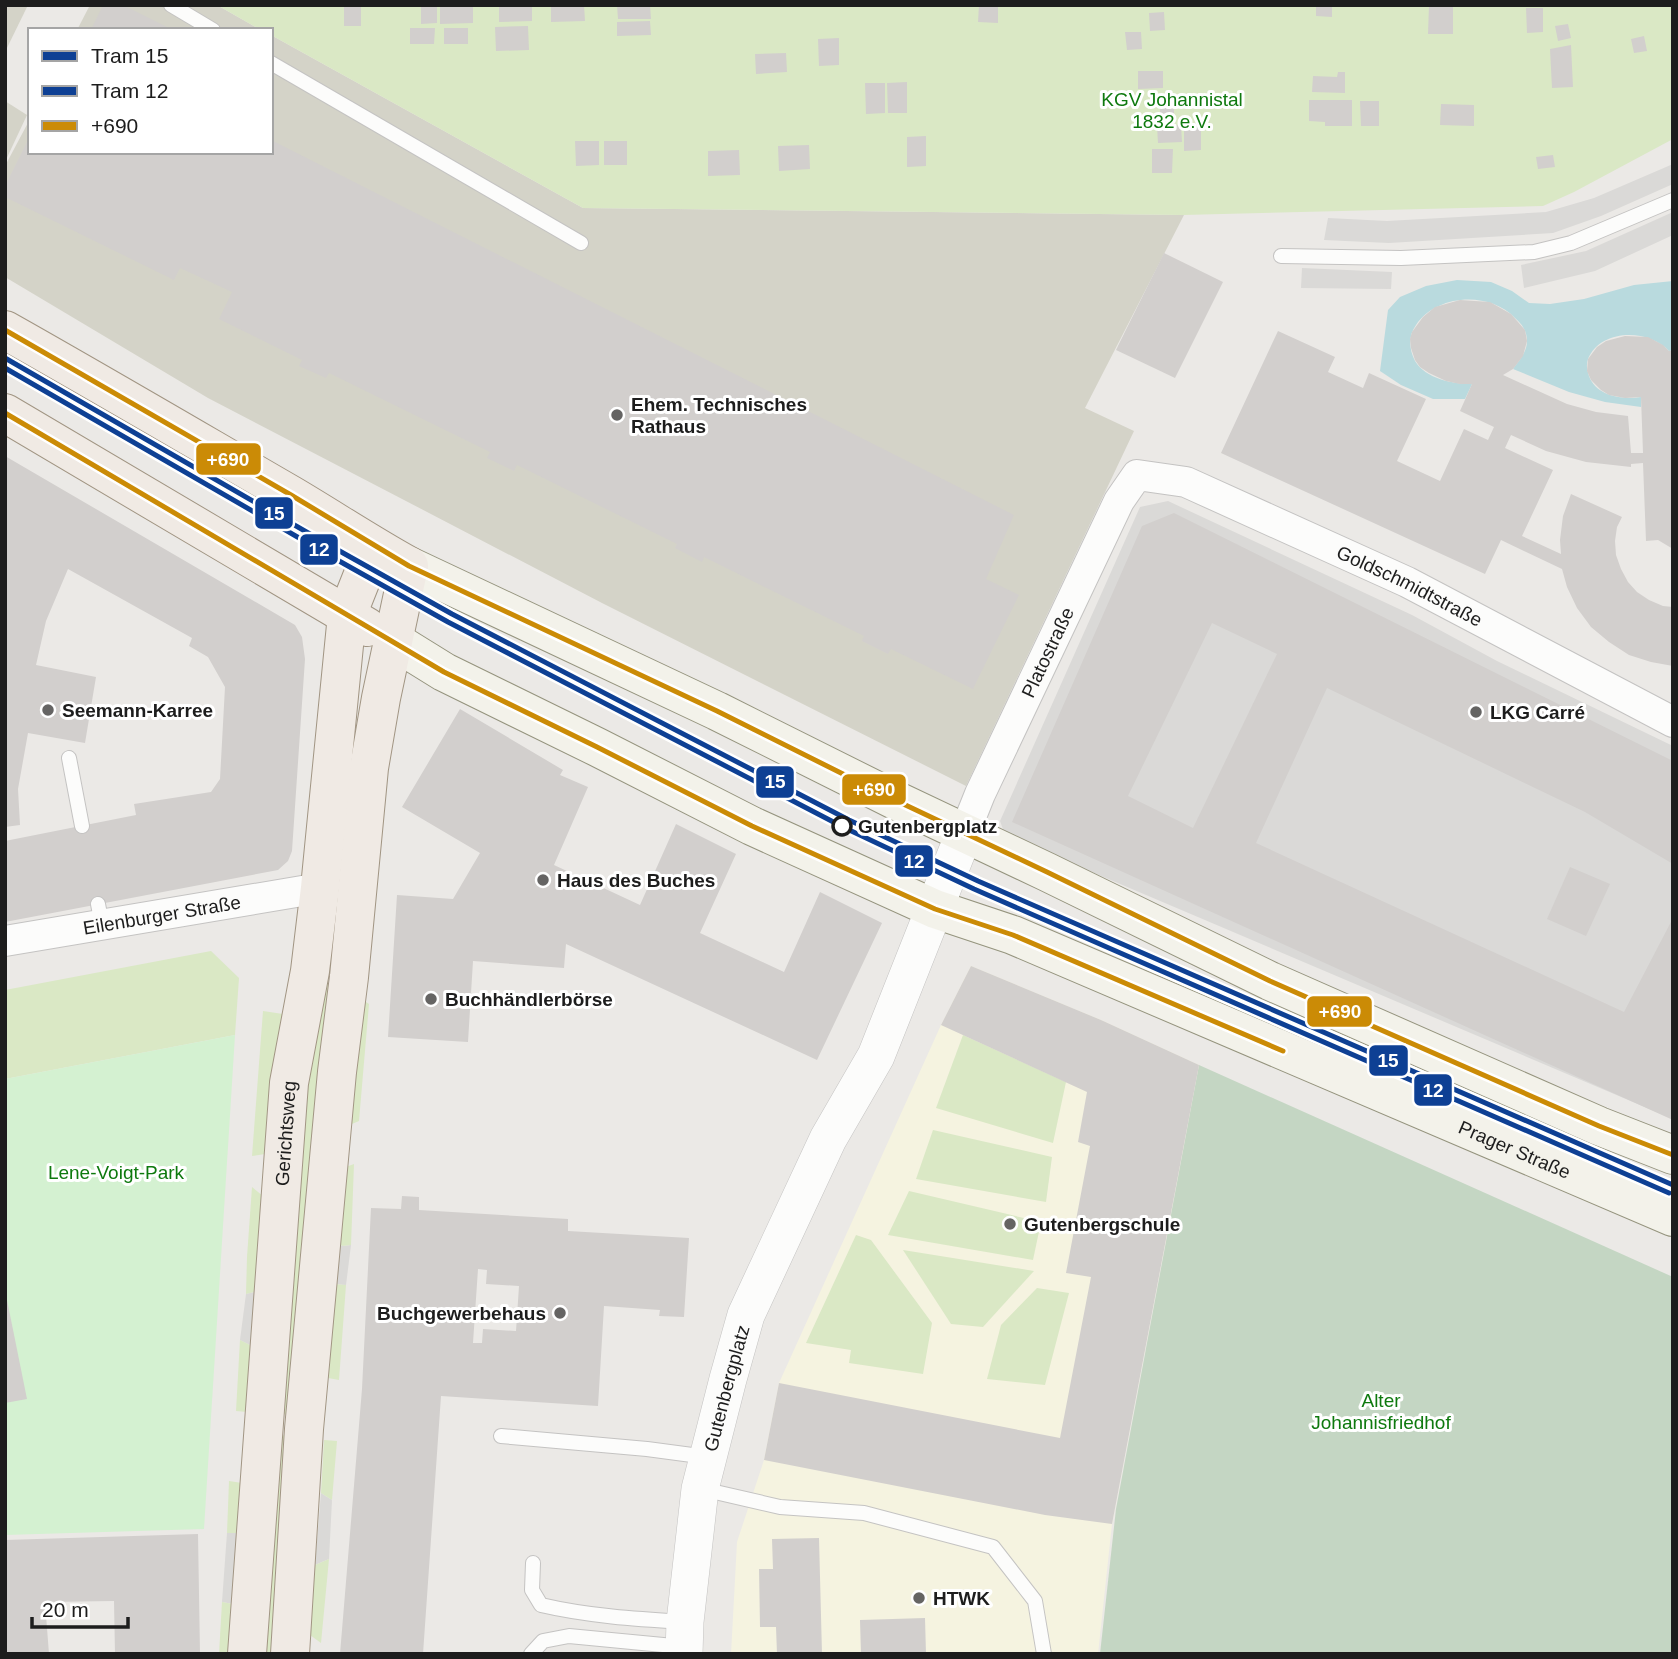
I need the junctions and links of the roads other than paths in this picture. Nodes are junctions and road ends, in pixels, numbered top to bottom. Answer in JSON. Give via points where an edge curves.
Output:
{"nodes":[{"id":1,"x":171,"y":5,"type":"edge"},
{"id":2,"x":210,"y":28,"type":"edge"},
{"id":3,"x":273,"y":64,"type":"edge"},
{"id":4,"x":1673,"y":200,"type":"edge"},
{"id":5,"x":581,"y":243,"type":"dead end"},
{"id":6,"x":1281,"y":256,"type":"dead end"},
{"id":7,"x":5,"y":330,"type":"edge"},
{"id":8,"x":5,"y":412,"type":"edge"},
{"id":9,"x":1137,"y":475,"type":"joint"},
{"id":10,"x":374,"y":547,"type":"junction"},
{"id":11,"x":409,"y":566,"type":"junction"},
{"id":12,"x":346,"y":615,"type":"junction"},
{"id":13,"x":394,"y":641,"type":"junction"},
{"id":14,"x":1673,"y":722,"type":"edge"},
{"id":15,"x":69,"y":758,"type":"dead end"},
{"id":16,"x":82,"y":826,"type":"dead end"},
{"id":17,"x":964,"y":834,"type":"junction"},
{"id":18,"x":338,"y":890,"type":"junction"},
{"id":19,"x":935,"y":909,"type":"junction"},
{"id":20,"x":5,"y":942,"type":"edge"},
{"id":21,"x":1673,"y":1155,"type":"edge"},
{"id":22,"x":1673,"y":1217,"type":"edge"},
{"id":23,"x":501,"y":1436,"type":"dead end"},
{"id":24,"x":704,"y":1473,"type":"junction"},
{"id":25,"x":533,"y":1563,"type":"dead end"},
{"id":26,"x":684,"y":1641,"type":"edge"},
{"id":27,"x":247,"y":1654,"type":"edge"},
{"id":28,"x":290,"y":1654,"type":"edge"},
{"id":29,"x":531,"y":1654,"type":"edge"},
{"id":30,"x":1044,"y":1654,"type":"edge"}],
"edges":[{"from":1,"to":2,"type":"lane"},
{"from":3,"to":5,"type":"lane"},
{"from":4,"to":6,"type":"lane","via":[[1571,243],[1534,251],[1401,258]]},
{"from":7,"to":10,"type":"main road"},
{"from":8,"to":12,"type":"main road","name":"Prager Straße"},
{"from":9,"to":14,"type":"street","name":"Goldschmidtstraße","via":[[1186,482],[1407,582]]},
{"from":9,"to":17,"type":"street","name":"Platostraße","via":[[1119,501]]},
{"from":10,"to":11,"type":"main road"},
{"from":10,"to":12,"type":"main road","name":"Gerichtsweg"},
{"from":11,"to":13,"type":"main road","name":"Gerichtsweg"},
{"from":11,"to":17,"type":"main road"},
{"from":12,"to":13,"type":"main road","name":"Prager Straße"},
{"from":12,"to":18,"type":"main road","name":"Gerichtsweg"},
{"from":13,"to":18,"type":"main road","name":"Gerichtsweg"},
{"from":13,"to":19,"type":"main road","name":"Prager Straße","via":[[444,672],[752,827]]},
{"from":15,"to":16,"type":"lane"},
{"from":17,"to":19,"type":"street","name":"Gutenbergplatz"},
{"from":17,"to":21,"type":"main road","via":[[1270,981]]},
{"from":18,"to":20,"type":"street","name":"Eilenburger Straße","via":[[100,914]]},
{"from":18,"to":27,"type":"main road","name":"Gerichtsweg","via":[[310,971],[289,1083]]},
{"from":18,"to":28,"type":"main road","name":"Gerichtsweg","via":[[337,1072],[304,1429]]},
{"from":19,"to":22,"type":"main road","name":"Prager Straße","via":[[1013,935]]},
{"from":19,"to":24,"type":"street","name":"Gutenbergplatz","via":[[876,1056],[828,1139],[747,1315]]},
{"from":23,"to":24,"type":"lane","via":[[647,1449]]},
{"from":24,"to":26,"type":"street","name":"Gutenbergplatz"},
{"from":24,"to":30,"type":"lane","via":[[780,1507],[864,1513],[993,1548],[1035,1601]]},
{"from":25,"to":26,"type":"lane","via":[[533,1590],[541,1605]]},
{"from":26,"to":29,"type":"lane","via":[[569,1636],[543,1641]]}]}
